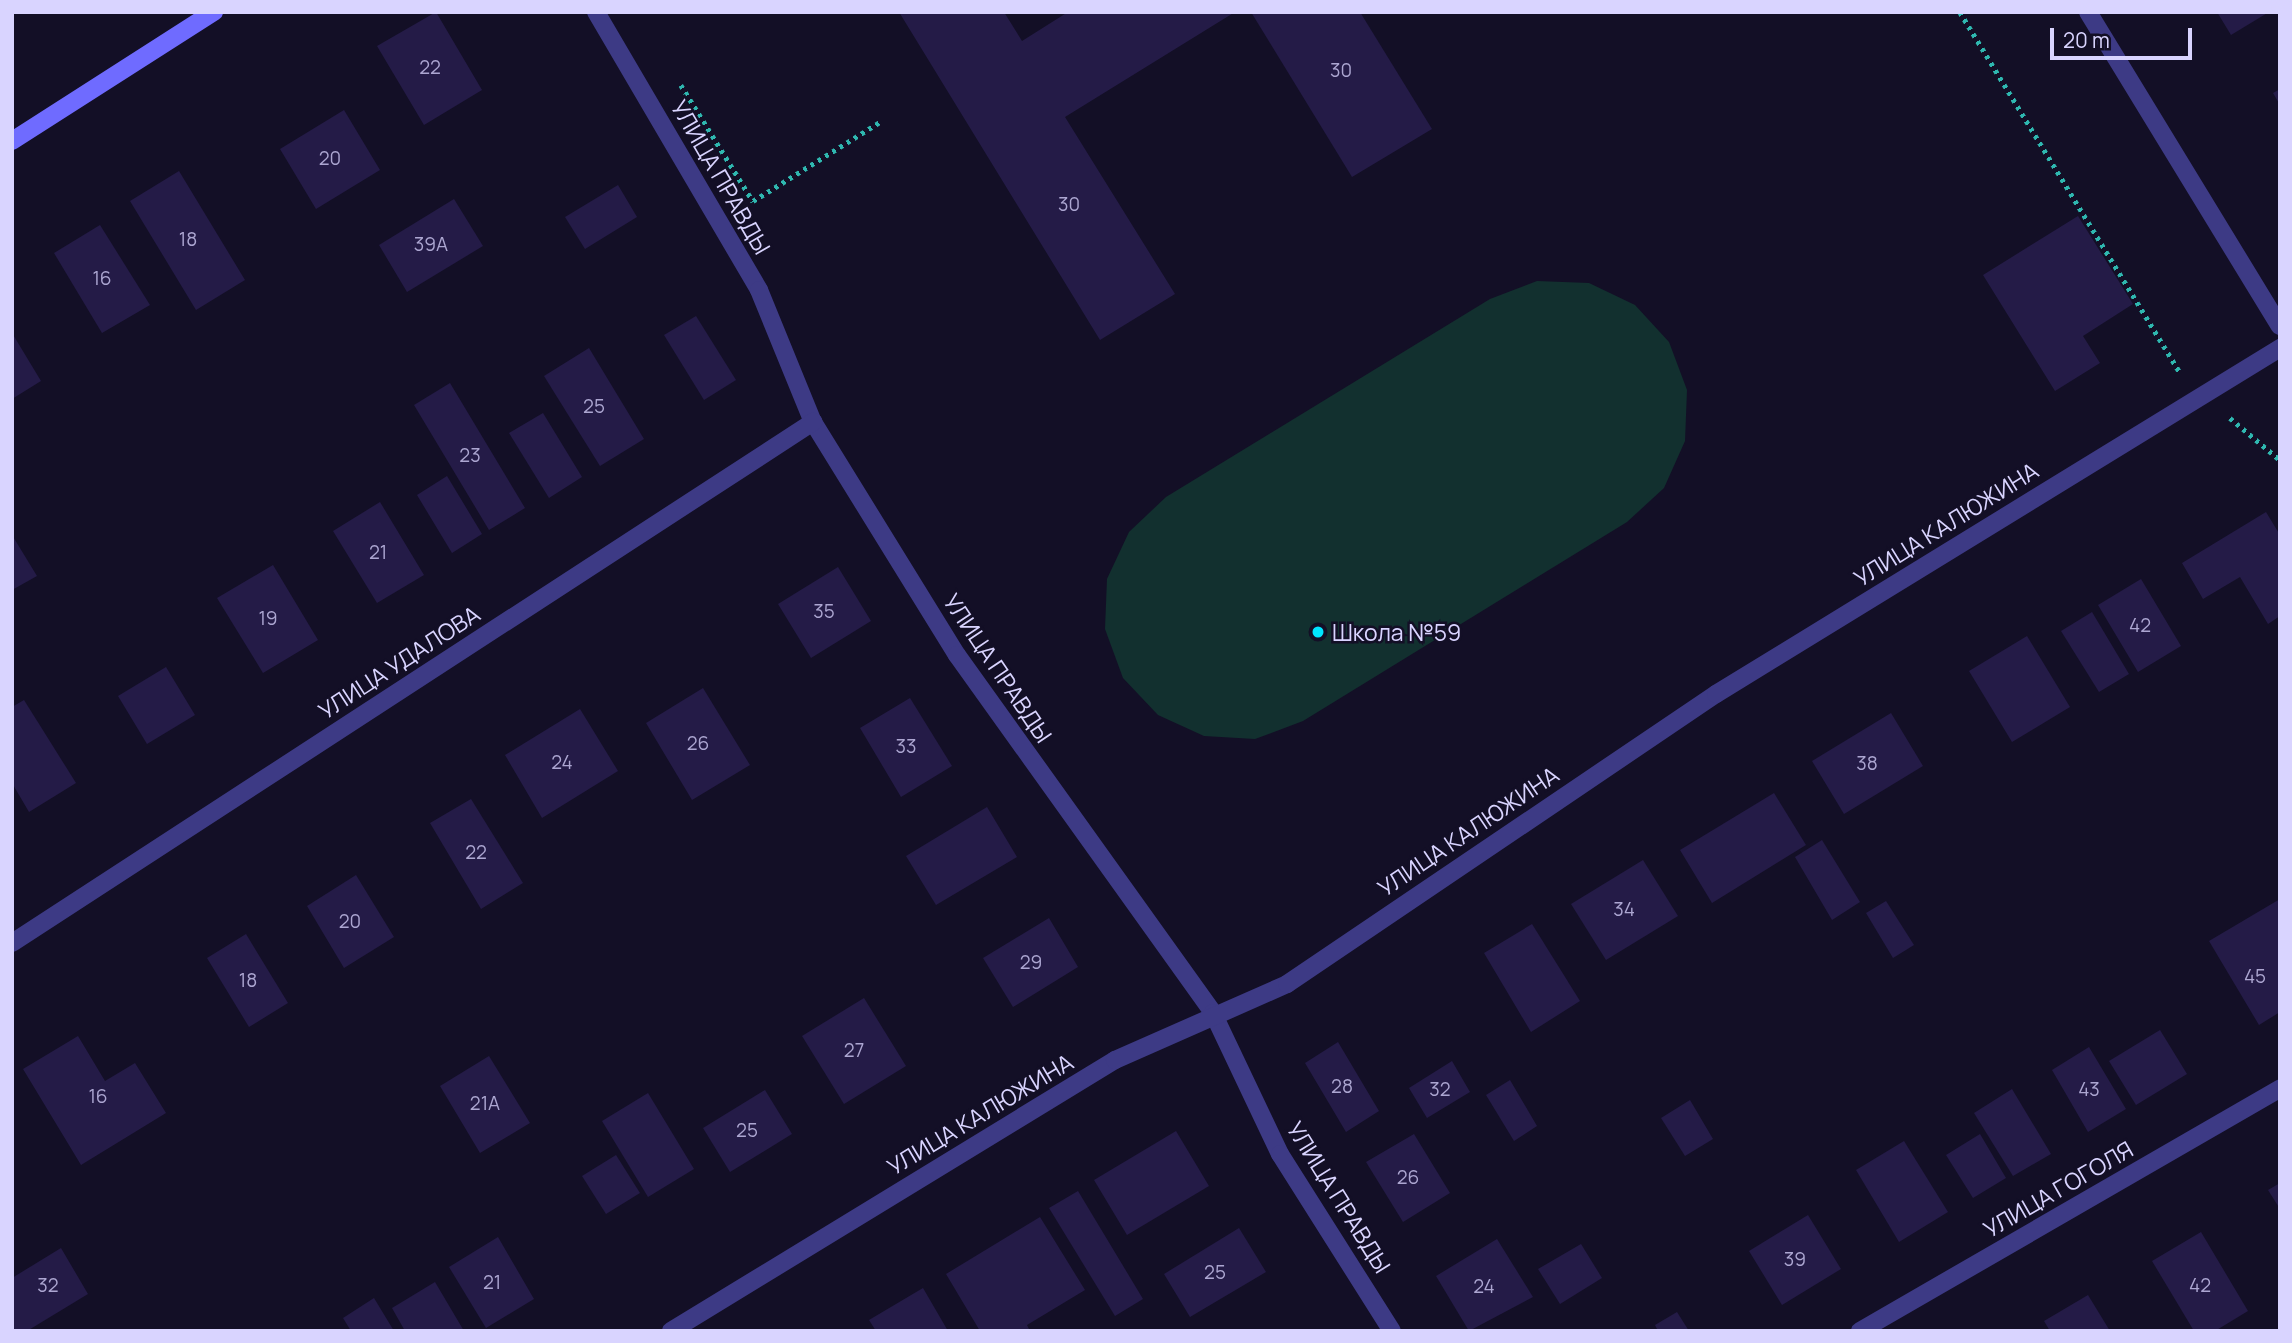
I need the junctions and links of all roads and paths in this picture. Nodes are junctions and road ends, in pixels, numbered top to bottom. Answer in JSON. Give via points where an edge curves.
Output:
{"nodes":[{"id":1,"x":214,"y":12,"type":"edge"},
{"id":2,"x":596,"y":12,"type":"edge"},
{"id":3,"x":1960,"y":12,"type":"edge"},
{"id":4,"x":2088,"y":12,"type":"edge"},
{"id":5,"x":673,"y":71,"type":"dead end"},
{"id":6,"x":880,"y":122,"type":"dead end"},
{"id":7,"x":12,"y":141,"type":"edge"},
{"id":8,"x":2280,"y":326,"type":"edge"},
{"id":9,"x":2280,"y":348,"type":"edge"},
{"id":10,"x":2202,"y":396,"type":"junction"},
{"id":11,"x":813,"y":422,"type":"junction"},
{"id":12,"x":2280,"y":460,"type":"edge"},
{"id":13,"x":12,"y":943,"type":"edge"},
{"id":14,"x":1213,"y":1013,"type":"junction"},
{"id":15,"x":2280,"y":1089,"type":"edge"},
{"id":16,"x":671,"y":1331,"type":"edge"},
{"id":17,"x":1392,"y":1331,"type":"edge"},
{"id":18,"x":1860,"y":1331,"type":"edge"}],
"edges":[{"from":1,"to":7,"type":"main road"},
{"from":2,"to":11,"type":"street","name":"УЛИЦА ПРАВДЫ","via":[[760,290]]},
{"from":3,"to":10,"type":"path","via":[[2185,380]]},
{"from":4,"to":8,"type":"street"},
{"from":5,"to":6,"type":"path","via":[[752,201]]},
{"from":9,"to":10,"type":"street","name":"УЛИЦА КАЛЮЖИНА"},
{"from":10,"to":12,"type":"path"},
{"from":10,"to":14,"type":"street","name":"УЛИЦА КАЛЮЖИНА","via":[[1716,694],[1287,984]]},
{"from":11,"to":13,"type":"street","name":"УЛИЦА УДАЛОВА"},
{"from":11,"to":14,"type":"street","name":"УЛИЦА ПРАВДЫ","via":[[957,655]]},
{"from":14,"to":16,"type":"street","name":"УЛИЦА КАЛЮЖИНА","via":[[1115,1060]]},
{"from":14,"to":17,"type":"street","name":"УЛИЦА ПРАВДЫ","via":[[1280,1154]]},
{"from":15,"to":18,"type":"street","name":"УЛИЦА ГОГОЛЯ"}]}
